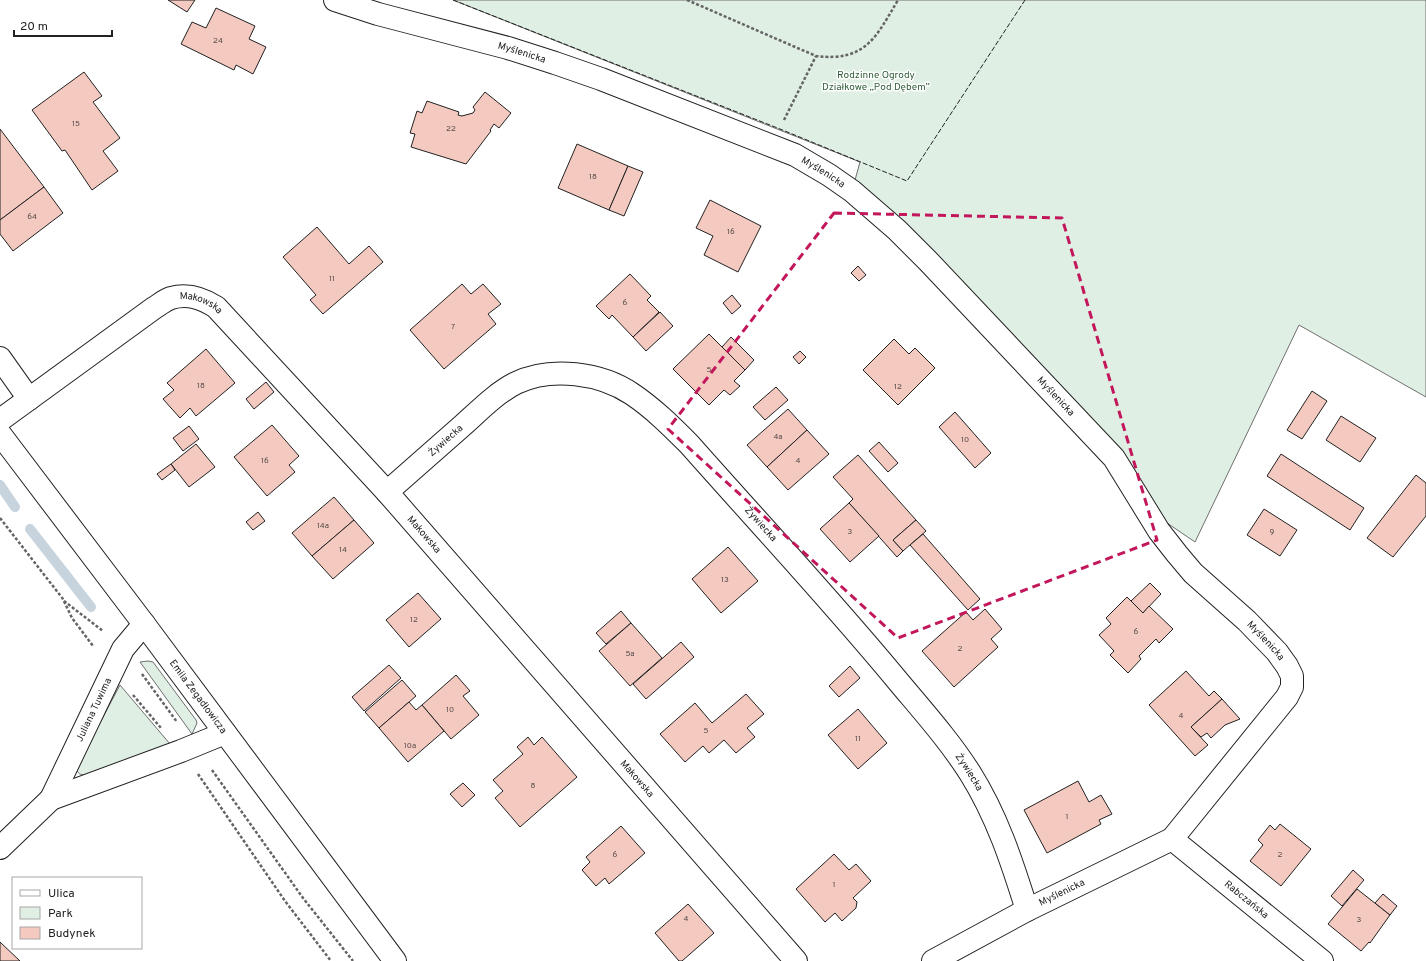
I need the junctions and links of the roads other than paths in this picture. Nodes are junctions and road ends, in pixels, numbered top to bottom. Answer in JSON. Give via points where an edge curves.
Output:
{"nodes":[{"id":1,"x":336,"y":0,"type":"edge"},
{"id":2,"x":0,"y":358,"type":"edge"},
{"id":3,"x":29,"y":399,"type":"junction"},
{"id":4,"x":0,"y":420,"type":"edge"},
{"id":5,"x":0,"y":434,"type":"edge"},
{"id":6,"x":387,"y":492,"type":"junction"},
{"id":7,"x":144,"y":624,"type":"junction"},
{"id":8,"x":225,"y":733,"type":"junction"},
{"id":9,"x":51,"y":799,"type":"junction"},
{"id":10,"x":1172,"y":839,"type":"junction"},
{"id":11,"x":0,"y":848,"type":"edge"},
{"id":12,"x":1027,"y":910,"type":"junction"},
{"id":13,"x":395,"y":961,"type":"edge"},
{"id":14,"x":796,"y":961,"type":"edge"},
{"id":15,"x":933,"y":961,"type":"edge"},
{"id":16,"x":1322,"y":961,"type":"edge"}],
"edges":[{"from":1,"to":10,"type":"street","name":"Myślenicka","via":[[555,63],[795,155],[852,191],[928,261],[1114,458],[1159,531],[1177,554],[1193,573],[1247,620],[1277,652],[1292,676],[1292,686],[1287,697]]},
{"from":2,"to":3,"type":"street"},
{"from":3,"to":4,"type":"street","name":"Makowska"},
{"from":3,"to":6,"type":"street","name":"Makowska","via":[[160,304],[170,298],[192,296],[216,307]]},
{"from":5,"to":7,"type":"street","name":"Emila Zegadłowicza"},
{"from":6,"to":12,"type":"street","name":"Żywiecka","via":[[493,398],[517,382],[564,372],[614,383],[632,394],[658,414],[689,444],[873,651],[944,738],[970,772],[1000,830]]},
{"from":6,"to":14,"type":"street","name":"Makowska"},
{"from":7,"to":8,"type":"street","name":"Emila Zegadłowicza"},
{"from":7,"to":9,"type":"street","name":"Juliana Tuwima","via":[[123,650]]},
{"from":8,"to":9,"type":"street","name":"Juliana Tuwima"},
{"from":8,"to":13,"type":"street","name":"Emila Zegadłowicza"},
{"from":9,"to":11,"type":"street","name":"Juliana Tuwima"},
{"from":10,"to":12,"type":"street","name":"Myślenicka"},
{"from":10,"to":16,"type":"street","name":"Rabczańska"},
{"from":12,"to":15,"type":"street","name":"Myślenicka"}]}
